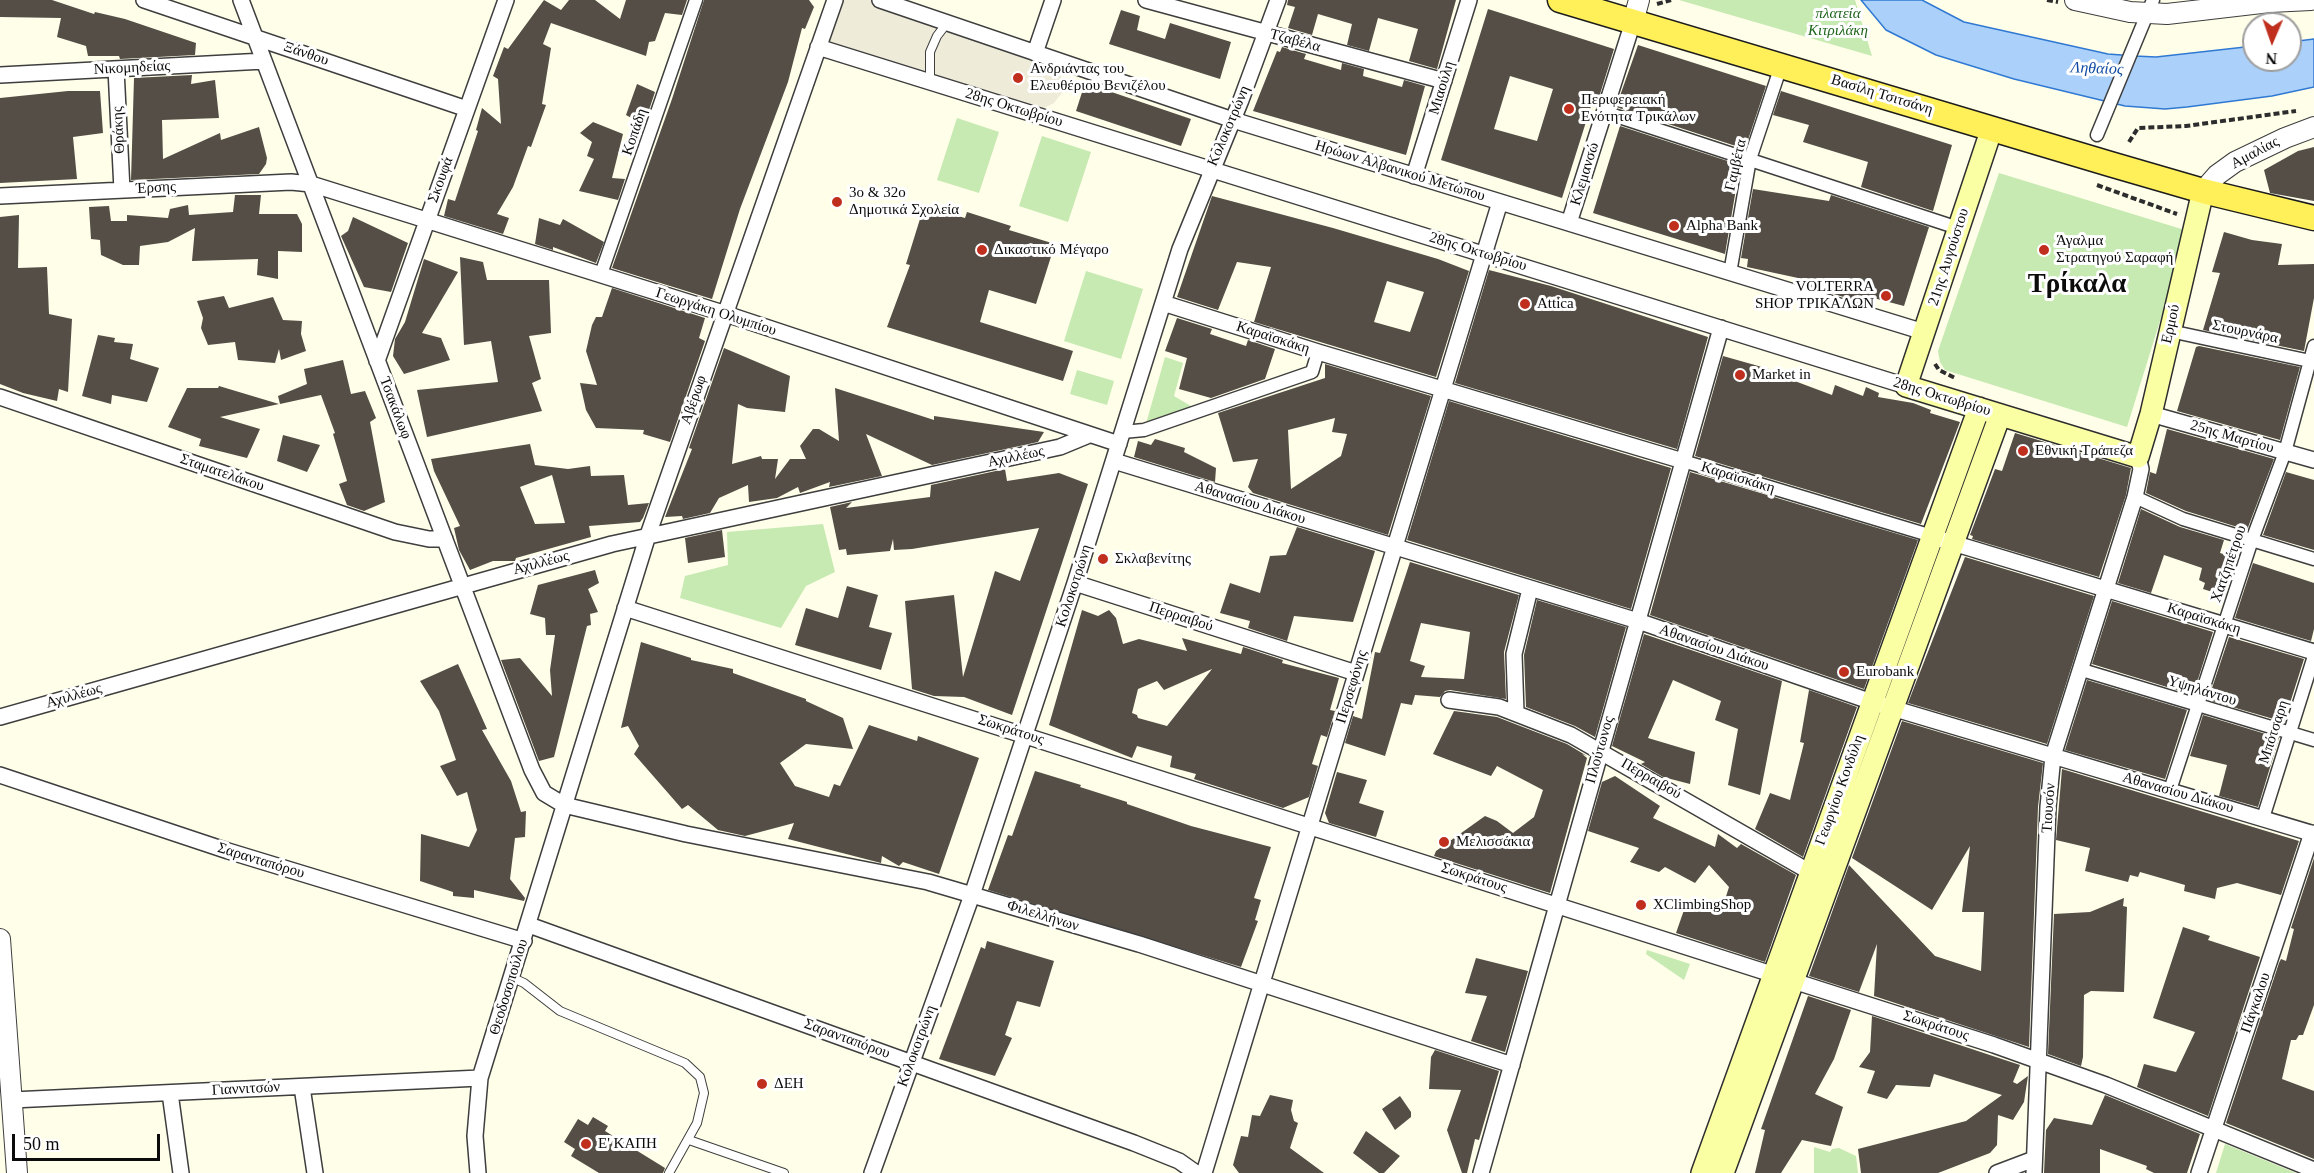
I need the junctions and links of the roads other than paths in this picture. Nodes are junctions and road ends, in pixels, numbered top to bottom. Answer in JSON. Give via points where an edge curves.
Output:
{"nodes":[{"id":1,"x":144,"y":0,"type":"edge"},
{"id":2,"x":241,"y":0,"type":"edge"},
{"id":3,"x":505,"y":0,"type":"edge"},
{"id":4,"x":696,"y":0,"type":"edge"},
{"id":5,"x":835,"y":0,"type":"edge"},
{"id":6,"x":880,"y":0,"type":"edge"},
{"id":7,"x":1053,"y":0,"type":"edge"},
{"id":8,"x":1146,"y":0,"type":"edge"},
{"id":9,"x":1278,"y":0,"type":"edge"},
{"id":10,"x":1469,"y":0,"type":"edge"},
{"id":11,"x":1560,"y":0,"type":"edge"},
{"id":12,"x":2075,"y":0,"type":"edge"},
{"id":13,"x":2127,"y":0,"type":"edge"},
{"id":14,"x":2311,"y":0,"type":"edge"},
{"id":15,"x":2151,"y":6,"type":"edge"},
{"id":16,"x":1636,"y":11,"type":"edge"},
{"id":17,"x":947,"y":23,"type":"junction"},
{"id":18,"x":1266,"y":33,"type":"junction"},
{"id":19,"x":255,"y":37,"type":"junction"},
{"id":20,"x":818,"y":47,"type":"junction"},
{"id":21,"x":1035,"y":53,"type":"junction"},
{"id":22,"x":264,"y":61,"type":"junction"},
{"id":23,"x":1781,"y":66,"type":"junction"},
{"id":24,"x":116,"y":69,"type":"junction"},
{"id":25,"x":0,"y":75,"type":"edge"},
{"id":26,"x":930,"y":81,"type":"junction"},
{"id":27,"x":1444,"y":81,"type":"junction"},
{"id":28,"x":467,"y":109,"type":"junction"},
{"id":29,"x":1604,"y":112,"type":"junction"},
{"id":30,"x":1233,"y":120,"type":"junction"},
{"id":31,"x":1992,"y":128,"type":"junction"},
{"id":32,"x":2314,"y":128,"type":"edge"},
{"id":33,"x":2099,"y":129,"type":"dead end"},
{"id":34,"x":1750,"y":159,"type":"junction"},
{"id":35,"x":1210,"y":169,"type":"junction"},
{"id":36,"x":1414,"y":176,"type":"junction"},
{"id":37,"x":311,"y":184,"type":"junction"},
{"id":38,"x":122,"y":190,"type":"junction"},
{"id":39,"x":2203,"y":191,"type":"junction"},
{"id":40,"x":0,"y":196,"type":"edge"},
{"id":41,"x":1500,"y":202,"type":"junction"},
{"id":42,"x":428,"y":218,"type":"junction"},
{"id":43,"x":2314,"y":218,"type":"edge"},
{"id":44,"x":1569,"y":223,"type":"junction"},
{"id":45,"x":1958,"y":228,"type":"junction"},
{"id":46,"x":1484,"y":254,"type":"junction"},
{"id":47,"x":1730,"y":273,"type":"junction"},
{"id":48,"x":601,"y":274,"type":"junction"},
{"id":49,"x":1163,"y":303,"type":"junction"},
{"id":50,"x":723,"y":314,"type":"junction"},
{"id":51,"x":1721,"y":328,"type":"junction"},
{"id":52,"x":2170,"y":331,"type":"junction"},
{"id":53,"x":1924,"y":332,"type":"junction"},
{"id":54,"x":2314,"y":346,"type":"edge"},
{"id":55,"x":1318,"y":352,"type":"junction"},
{"id":56,"x":377,"y":361,"type":"junction"},
{"id":57,"x":2312,"y":361,"type":"edge"},
{"id":58,"x":1906,"y":386,"type":"junction"},
{"id":59,"x":1443,"y":389,"type":"junction"},
{"id":60,"x":0,"y":397,"type":"edge"},
{"id":61,"x":1978,"y":408,"type":"junction"},
{"id":62,"x":2151,"y":414,"type":"junction"},
{"id":63,"x":2000,"y":415,"type":"junction"},
{"id":64,"x":1089,"y":435,"type":"junction"},
{"id":65,"x":1121,"y":438,"type":"junction"},
{"id":66,"x":2285,"y":452,"type":"junction"},
{"id":67,"x":2138,"y":458,"type":"junction"},
{"id":68,"x":2314,"y":460,"type":"edge"},
{"id":69,"x":1114,"y":461,"type":"junction"},
{"id":70,"x":1683,"y":461,"type":"junction"},
{"id":71,"x":2135,"y":497,"type":"junction"},
{"id":72,"x":648,"y":535,"type":"junction"},
{"id":73,"x":1932,"y":536,"type":"junction"},
{"id":74,"x":445,"y":539,"type":"junction"},
{"id":75,"x":2252,"y":540,"type":"junction"},
{"id":76,"x":1953,"y":543,"type":"junction"},
{"id":77,"x":1394,"y":549,"type":"junction"},
{"id":78,"x":2314,"y":559,"type":"edge"},
{"id":79,"x":462,"y":584,"type":"junction"},
{"id":80,"x":1075,"y":584,"type":"junction"},
{"id":81,"x":1530,"y":589,"type":"junction"},
{"id":82,"x":2107,"y":589,"type":"junction"},
{"id":83,"x":625,"y":608,"type":"junction"},
{"id":84,"x":1638,"y":621,"type":"junction"},
{"id":85,"x":2224,"y":625,"type":"junction"},
{"id":86,"x":2314,"y":654,"type":"edge"},
{"id":87,"x":2082,"y":670,"type":"junction"},
{"id":88,"x":1356,"y":673,"type":"junction"},
{"id":89,"x":1449,"y":700,"type":"dead end"},
{"id":90,"x":1882,"y":705,"type":"junction"},
{"id":91,"x":2197,"y":705,"type":"junction"},
{"id":92,"x":1516,"y":712,"type":"junction"},
{"id":93,"x":0,"y":717,"type":"edge"},
{"id":94,"x":2290,"y":732,"type":"junction"},
{"id":95,"x":1025,"y":734,"type":"junction"},
{"id":96,"x":2314,"y":740,"type":"edge"},
{"id":97,"x":1600,"y":749,"type":"junction"},
{"id":98,"x":2054,"y":756,"type":"junction"},
{"id":99,"x":0,"y":775,"type":"edge"},
{"id":100,"x":2170,"y":790,"type":"junction"},
{"id":101,"x":564,"y":805,"type":"junction"},
{"id":102,"x":2263,"y":818,"type":"junction"},
{"id":103,"x":1310,"y":826,"type":"junction"},
{"id":104,"x":2313,"y":833,"type":"edge"},
{"id":105,"x":1810,"y":872,"type":"junction"},
{"id":106,"x":972,"y":895,"type":"junction"},
{"id":107,"x":1557,"y":905,"type":"junction"},
{"id":108,"x":529,"y":925,"type":"junction"},
{"id":109,"x":0,"y":939,"type":"edge"},
{"id":110,"x":524,"y":941,"type":"junction"},
{"id":111,"x":1783,"y":977,"type":"junction"},
{"id":112,"x":513,"y":978,"type":"junction"},
{"id":113,"x":1262,"y":984,"type":"junction"},
{"id":114,"x":2,"y":1000,"type":"edge"},
{"id":115,"x":2037,"y":1060,"type":"junction"},
{"id":116,"x":911,"y":1062,"type":"junction"},
{"id":117,"x":1512,"y":1065,"type":"junction"},
{"id":118,"x":480,"y":1078,"type":"junction"},
{"id":119,"x":302,"y":1087,"type":"junction"},
{"id":120,"x":170,"y":1093,"type":"junction"},
{"id":121,"x":12,"y":1100,"type":"junction"},
{"id":122,"x":2214,"y":1127,"type":"junction"},
{"id":123,"x":689,"y":1140,"type":"junction"},
{"id":124,"x":2034,"y":1166,"type":"edge"},
{"id":125,"x":2314,"y":1170,"type":"edge"},
{"id":126,"x":18,"y":1173,"type":"edge"},
{"id":127,"x":181,"y":1173,"type":"edge"},
{"id":128,"x":315,"y":1173,"type":"edge"},
{"id":129,"x":478,"y":1173,"type":"edge"},
{"id":130,"x":669,"y":1173,"type":"edge"},
{"id":131,"x":784,"y":1173,"type":"edge"},
{"id":132,"x":872,"y":1173,"type":"edge"},
{"id":133,"x":1196,"y":1173,"type":"edge"},
{"id":134,"x":1204,"y":1173,"type":"edge"},
{"id":135,"x":1481,"y":1173,"type":"edge"},
{"id":136,"x":1702,"y":1173,"type":"edge"},
{"id":137,"x":1723,"y":1173,"type":"edge"},
{"id":138,"x":1997,"y":1173,"type":"edge"},
{"id":139,"x":2199,"y":1173,"type":"edge"}],
"edges":[{"from":1,"to":19,"type":"street","name":"Ξάνθου"},
{"from":2,"to":19,"type":"street","name":"Τσακάλωφ"},
{"from":3,"to":28,"type":"street","name":"Σκουφά"},
{"from":4,"to":48,"type":"street","name":"Κοπάδη"},
{"from":5,"to":20,"type":"street","name":"Αβέρωφ"},
{"from":6,"to":17,"type":"street","name":"Ηρώων Αλβανικού Μετώπου"},
{"from":7,"to":21,"type":"street"},
{"from":8,"to":18,"type":"street","name":"Τζαβέλα"},
{"from":9,"to":18,"type":"street","name":"Κολοκοτρώνη"},
{"from":10,"to":27,"type":"street","name":"Μιαούλη"},
{"from":11,"to":16,"type":"main road","name":"Βασίλη Τσιτσάνη"},
{"from":12,"to":15,"type":"street","via":[[2130,12]]},
{"from":13,"to":15,"type":"street"},
{"from":14,"to":15,"type":"street","via":[[2185,14]]},
{"from":15,"to":33,"type":"street"},
{"from":16,"to":23,"type":"main road","name":"Βασίλη Τσιτσάνη"},
{"from":16,"to":29,"type":"street","name":"Κλεμανσώ"},
{"from":17,"to":21,"type":"street","name":"Ηρώων Αλβανικού Μετώπου"},
{"from":17,"to":26,"type":"lane","via":[[930,52]]},
{"from":18,"to":27,"type":"street","name":"Τζαβέλα"},
{"from":18,"to":30,"type":"street","name":"Κολοκοτρώνη"},
{"from":19,"to":22,"type":"street","name":"Τσακάλωφ"},
{"from":19,"to":28,"type":"street","name":"Ξάνθου"},
{"from":20,"to":26,"type":"street","name":"28ης Οκτωβρίου"},
{"from":20,"to":50,"type":"street","name":"Αβέρωφ"},
{"from":21,"to":30,"type":"street","name":"Ηρώων Αλβανικού Μετώπου"},
{"from":22,"to":24,"type":"street","name":"Νικομηδείας"},
{"from":22,"to":37,"type":"street","name":"Τσακάλωφ"},
{"from":23,"to":31,"type":"main road","name":"Βασίλη Τσιτσάνη"},
{"from":23,"to":34,"type":"street","name":"Γαμβέτα"},
{"from":24,"to":25,"type":"street","name":"Νικομηδείας"},
{"from":24,"to":38,"type":"street","name":"Θράκης"},
{"from":26,"to":35,"type":"street","name":"28ης Οκτωβρίου"},
{"from":27,"to":36,"type":"street","name":"Μιαούλη"},
{"from":28,"to":42,"type":"street","name":"Σκουφά"},
{"from":29,"to":34,"type":"street"},
{"from":29,"to":44,"type":"street","name":"Κλεμανσώ"},
{"from":30,"to":35,"type":"street","name":"Κολοκοτρώνη"},
{"from":30,"to":36,"type":"street","name":"Ηρώων Αλβανικού Μετώπου"},
{"from":31,"to":39,"type":"main road","name":"Βασίλη Τσιτσάνη"},
{"from":31,"to":45,"type":"main road","name":"21ης Αυγούστου"},
{"from":32,"to":39,"type":"street","name":"Αμαλίας","via":[[2235,162]]},
{"from":34,"to":45,"type":"street"},
{"from":34,"to":47,"type":"street","name":"Γαμβέτα"},
{"from":35,"to":46,"type":"street","name":"28ης Οκτωβρίου"},
{"from":35,"to":49,"type":"street","name":"Κολοκοτρώνη"},
{"from":36,"to":41,"type":"street","name":"Ηρώων Αλβανικού Μετώπου"},
{"from":37,"to":38,"type":"street","name":"Έρσης"},
{"from":37,"to":42,"type":"street","name":"Γεωργάκη Ολυμπίου"},
{"from":37,"to":56,"type":"street","name":"Τσακάλωφ"},
{"from":38,"to":40,"type":"street","name":"Έρσης"},
{"from":39,"to":43,"type":"main road","name":"Βασίλη Τσιτσάνη"},
{"from":39,"to":52,"type":"main road","name":"Ερμού"},
{"from":41,"to":44,"type":"street","name":"Ηρώων Αλβανικού Μετώπου"},
{"from":41,"to":46,"type":"street","name":"Περσεφόνης"},
{"from":42,"to":48,"type":"street","name":"Γεωργάκη Ολυμπίου"},
{"from":42,"to":56,"type":"street","name":"Σκουφά"},
{"from":44,"to":47,"type":"street","name":"Ηρώων Αλβανικού Μετώπου"},
{"from":45,"to":53,"type":"main road","name":"21ης Αυγούστου"},
{"from":46,"to":51,"type":"street","name":"28ης Οκτωβρίου"},
{"from":46,"to":59,"type":"street","name":"Περσεφόνης"},
{"from":47,"to":53,"type":"street","name":"Ηρώων Αλβανικού Μετώπου"},
{"from":48,"to":50,"type":"street","name":"Γεωργάκη Ολυμπίου"},
{"from":49,"to":55,"type":"street","name":"Καραϊσκάκη"},
{"from":49,"to":65,"type":"street","name":"Κολοκοτρώνη"},
{"from":50,"to":64,"type":"street","name":"Γεωργάκη Ολυμπίου"},
{"from":50,"to":72,"type":"street","name":"Αβέρωφ"},
{"from":51,"to":58,"type":"street","name":"28ης Οκτωβρίου"},
{"from":51,"to":70,"type":"street","name":"Πλούτωνος"},
{"from":52,"to":57,"type":"street","name":"Στουρνάρα"},
{"from":52,"to":62,"type":"main road","name":"Ερμού"},
{"from":53,"to":58,"type":"main road","name":"21ης Αυγούστου"},
{"from":54,"to":57,"type":"street","name":"Χατζηπέτρου"},
{"from":55,"to":59,"type":"street","name":"Καραϊσκάκη"},
{"from":55,"to":65,"type":"street","via":[[1312,372]]},
{"from":56,"to":74,"type":"street","name":"Τσακάλωφ"},
{"from":57,"to":66,"type":"street","name":"Χατζηπέτρου"},
{"from":58,"to":61,"type":"main road","name":"28ης Οκτωβρίου"},
{"from":59,"to":70,"type":"street","name":"Καραϊσκάκη"},
{"from":59,"to":77,"type":"street","name":"Περσεφόνης"},
{"from":60,"to":74,"type":"street","name":"Σταματελάκου","via":[[395,532]]},
{"from":61,"to":63,"type":"main road","name":"28ης Οκτωβρίου"},
{"from":61,"to":73,"type":"main road","name":"Γεωργίου Κονδύλη"},
{"from":62,"to":66,"type":"street","name":"25ης Μαρτίου"},
{"from":62,"to":67,"type":"main road","name":"Ερμού"},
{"from":63,"to":67,"type":"main road","name":"28ης Οκτωβρίου"},
{"from":63,"to":76,"type":"main road","name":"Γεωργίου Κονδύλη"},
{"from":64,"to":65,"type":"street","name":"Γεωργάκη Ολυμπίου"},
{"from":64,"to":72,"type":"street","name":"Αχιλλέως","via":[[1060,447]]},
{"from":65,"to":69,"type":"street","name":"Κολοκοτρώνη"},
{"from":66,"to":68,"type":"street","name":"25ης Μαρτίου"},
{"from":66,"to":75,"type":"street","name":"Χατζηπέτρου"},
{"from":67,"to":71,"type":"street","name":"Τιουσόν","via":[[2141,469]]},
{"from":69,"to":77,"type":"street","name":"Αθανασίου Διάκου"},
{"from":69,"to":80,"type":"street","name":"Κολοκοτρώνη"},
{"from":70,"to":73,"type":"street","name":"Καραϊσκάκη"},
{"from":70,"to":84,"type":"street","name":"Πλούτωνος"},
{"from":71,"to":75,"type":"street","via":[[2183,519]]},
{"from":71,"to":82,"type":"street","name":"Τιουσόν"},
{"from":72,"to":79,"type":"street","name":"Αχιλλέως"},
{"from":72,"to":83,"type":"street","name":"Αβέρωφ"},
{"from":73,"to":76,"type":"street","name":"Καραϊσκάκη"},
{"from":73,"to":90,"type":"main road","name":"Γεωργίου Κονδύλη"},
{"from":74,"to":79,"type":"street","name":"Τσακάλωφ"},
{"from":75,"to":78,"type":"street"},
{"from":75,"to":85,"type":"street","name":"Χατζηπέτρου"},
{"from":76,"to":82,"type":"street","name":"Καραϊσκάκη"},
{"from":76,"to":90,"type":"main road","name":"Γεωργίου Κονδύλη"},
{"from":77,"to":81,"type":"street","name":"Αθανασίου Διάκου"},
{"from":77,"to":88,"type":"street","name":"Περσεφόνης"},
{"from":79,"to":93,"type":"street","name":"Αχιλλέως"},
{"from":79,"to":101,"type":"street","name":"Τσακάλωφ","via":[[538,785]]},
{"from":80,"to":88,"type":"street","name":"Περραιβού"},
{"from":80,"to":95,"type":"street","name":"Κολοκοτρώνη"},
{"from":81,"to":84,"type":"street","name":"Αθανασίου Διάκου"},
{"from":81,"to":92,"type":"street","via":[[1514,654]]},
{"from":82,"to":85,"type":"street","name":"Καραϊσκάκη"},
{"from":82,"to":87,"type":"street","name":"Τιουσόν"},
{"from":83,"to":95,"type":"street","name":"Σωκράτους"},
{"from":83,"to":101,"type":"street","name":"Αβέρωφ"},
{"from":84,"to":90,"type":"street","name":"Αθανασίου Διάκου"},
{"from":84,"to":97,"type":"street","name":"Πλούτωνος"},
{"from":85,"to":86,"type":"street","name":"Καραϊσκάκη"},
{"from":85,"to":91,"type":"street","name":"Χατζηπέτρου"},
{"from":86,"to":94,"type":"street","name":"Μπότσαρη"},
{"from":87,"to":91,"type":"street","name":"Υψηλάντου"},
{"from":87,"to":98,"type":"street","name":"Τιουσόν"},
{"from":88,"to":103,"type":"street","name":"Περσεφόνης"},
{"from":89,"to":92,"type":"street","name":"Περραιβού"},
{"from":90,"to":98,"type":"street","name":"Αθανασίου Διάκου"},
{"from":90,"to":105,"type":"main road","name":"Γεωργίου Κονδύλη"},
{"from":90,"to":111,"type":"main road","name":"Γεωργίου Κονδύλη"},
{"from":91,"to":94,"type":"street","name":"Υψηλάντου"},
{"from":91,"to":100,"type":"street","name":"Χατζηπέτρου"},
{"from":92,"to":97,"type":"street","name":"Περραιβού"},
{"from":94,"to":96,"type":"street","name":"Υψηλάντου"},
{"from":94,"to":102,"type":"street","name":"Μπότσαρη"},
{"from":95,"to":103,"type":"street","name":"Σωκράτους"},
{"from":95,"to":106,"type":"street","name":"Κολοκοτρώνη"},
{"from":97,"to":105,"type":"street","name":"Περραιβού"},
{"from":97,"to":107,"type":"street","name":"Πλούτωνος"},
{"from":98,"to":100,"type":"street","name":"Αθανασίου Διάκου"},
{"from":98,"to":115,"type":"street","name":"Τιουσόν","via":[[2048,807]]},
{"from":99,"to":110,"type":"street","name":"Σαρανταπόρου","via":[[228,851]]},
{"from":100,"to":102,"type":"street","name":"Αθανασίου Διάκου"},
{"from":101,"to":106,"type":"street","name":"Φιλελλήνων","via":[[686,834],[897,875]]},
{"from":101,"to":108,"type":"street","name":"Θεοδοσοπούλου"},
{"from":102,"to":104,"type":"street","name":"Αθανασίου Διάκου"},
{"from":103,"to":107,"type":"street","name":"Σωκράτους"},
{"from":103,"to":113,"type":"street","name":"Περσεφόνης"},
{"from":104,"to":122,"type":"street","name":"Πάγκαλου"},
{"from":105,"to":111,"type":"main road","name":"Γεωργίου Κονδύλη"},
{"from":106,"to":113,"type":"street","name":"Φιλελλήνων"},
{"from":106,"to":116,"type":"street","name":"Κολοκοτρώνη"},
{"from":107,"to":111,"type":"street","name":"Σωκράτους"},
{"from":107,"to":117,"type":"street","name":"Πλούτωνος"},
{"from":108,"to":110,"type":"street","name":"Θεοδοσοπούλου"},
{"from":108,"to":116,"type":"street","name":"Σαρανταπόρου"},
{"from":109,"to":114,"type":"street"},
{"from":110,"to":112,"type":"street","name":"Θεοδοσοπούλου"},
{"from":111,"to":115,"type":"street","name":"Σωκράτους"},
{"from":111,"to":136,"type":"main road","name":"Γεωργίου Κονδύλη"},
{"from":111,"to":137,"type":"main road","name":"Γεωργίου Κονδύλη"},
{"from":112,"to":118,"type":"street","name":"Θεοδοσοπούλου"},
{"from":112,"to":123,"type":"lane","via":[[560,1011],[693,1069],[700,1077],[704,1093]]},
{"from":113,"to":117,"type":"street","name":"Φιλελλήνων"},
{"from":113,"to":134,"type":"street","name":"Περσεφόνης"},
{"from":114,"to":121,"type":"street"},
{"from":115,"to":122,"type":"street","name":"Σωκράτους"},
{"from":115,"to":124,"type":"street","name":"Τιουσόν"},
{"from":116,"to":132,"type":"street","name":"Κολοκοτρώνη"},
{"from":116,"to":133,"type":"street","name":"Σαρανταπόρου","via":[[1169,1156]]},
{"from":117,"to":135,"type":"street","name":"Πλούτωνος"},
{"from":118,"to":119,"type":"street","name":"Γιαννιτσών"},
{"from":118,"to":129,"type":"street","name":"Θεοδοσοπούλου","via":[[475,1136]]},
{"from":119,"to":120,"type":"street","name":"Γιαννιτσών"},
{"from":119,"to":128,"type":"street"},
{"from":120,"to":121,"type":"street","name":"Γιαννιτσών"},
{"from":120,"to":127,"type":"street"},
{"from":121,"to":126,"type":"street"},
{"from":122,"to":125,"type":"street","name":"Σωκράτους"},
{"from":122,"to":139,"type":"street","name":"Πάγκαλου"},
{"from":123,"to":130,"type":"lane"},
{"from":123,"to":131,"type":"lane"},
{"from":124,"to":138,"type":"street"}]}
